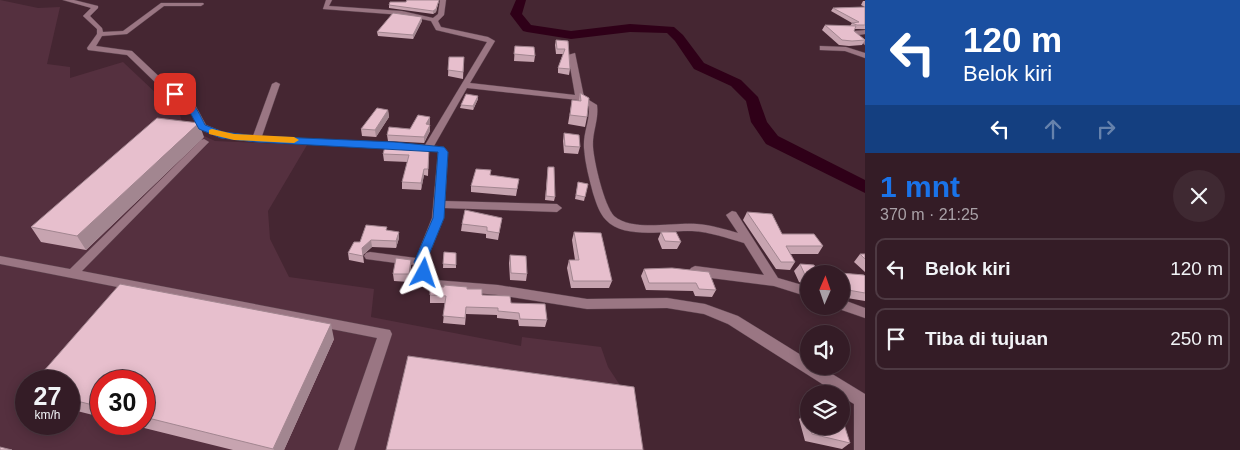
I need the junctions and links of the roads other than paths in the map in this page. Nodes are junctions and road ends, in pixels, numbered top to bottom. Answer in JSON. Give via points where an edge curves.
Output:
{"nodes":[{"id":1,"x":66,"y":0,"type":"edge"},
{"id":2,"x":329,"y":0,"type":"edge"},
{"id":3,"x":443,"y":0,"type":"edge"},
{"id":4,"x":200,"y":4,"type":"dead end"},
{"id":5,"x":434,"y":20,"type":"junction"},
{"id":6,"x":865,"y":32,"type":"edge"},
{"id":7,"x":100,"y":34,"type":"junction"},
{"id":8,"x":865,"y":43,"type":"edge"},
{"id":9,"x":823,"y":48,"type":"dead end"},
{"id":10,"x":572,"y":55,"type":"dead end"},
{"id":11,"x":865,"y":56,"type":"edge"},
{"id":12,"x":276,"y":84,"type":"dead end"},
{"id":13,"x":464,"y":85,"type":"junction"},
{"id":14,"x":580,"y":98,"type":"junction"},
{"id":15,"x":257,"y":139,"type":"junction"},
{"id":16,"x":204,"y":142,"type":"dead end"},
{"id":17,"x":428,"y":147,"type":"junction"},
{"id":18,"x":438,"y":204,"type":"junction"},
{"id":19,"x":557,"y":208,"type":"dead end"},
{"id":20,"x":732,"y":214,"type":"dead end"},
{"id":21,"x":748,"y":240,"type":"junction"},
{"id":22,"x":370,"y":256,"type":"dead end"},
{"id":23,"x":0,"y":260,"type":"edge"},
{"id":24,"x":420,"y":262,"type":"junction"},
{"id":25,"x":678,"y":270,"type":"edge"},
{"id":26,"x":72,"y":274,"type":"junction"},
{"id":27,"x":774,"y":281,"type":"junction"},
{"id":28,"x":800,"y":289,"type":"edge"},
{"id":29,"x":850,"y":307,"type":"edge"},
{"id":30,"x":865,"y":313,"type":"edge"},
{"id":31,"x":863,"y":399,"type":"edge"},
{"id":32,"x":346,"y":450,"type":"edge"},
{"id":33,"x":862,"y":450,"type":"edge"}],
"edges":[{"from":1,"to":7,"type":"street","via":[[95,6],[86,16],[100,28]]},
{"from":2,"to":5,"type":"street","via":[[325,8],[402,13]]},
{"from":3,"to":5,"type":"street","via":[[441,15]]},
{"from":4,"to":7,"type":"street","via":[[163,4],[125,33]]},
{"from":5,"to":13,"type":"street","via":[[438,29],[490,39],[491,43]]},
{"from":6,"to":8,"type":"street","via":[[855,35]]},
{"from":7,"to":15,"type":"street","via":[[91,48],[129,53],[164,86],[191,105],[199,124],[206,130]]},
{"from":9,"to":11,"type":"street"},
{"from":10,"to":14,"type":"street"},
{"from":12,"to":15,"type":"street"},
{"from":13,"to":14,"type":"street"},
{"from":13,"to":17,"type":"street"},
{"from":14,"to":21,"type":"street","via":[[594,106],[594,125],[587,139],[601,198],[609,217],[628,227],[701,228]]},
{"from":15,"to":17,"type":"street"},
{"from":16,"to":26,"type":"street"},
{"from":17,"to":18,"type":"street","via":[[443,152]]},
{"from":18,"to":19,"type":"street"},
{"from":18,"to":24,"type":"street","via":[[438,218]]},
{"from":20,"to":21,"type":"street"},
{"from":21,"to":27,"type":"street"},
{"from":22,"to":24,"type":"street"},
{"from":23,"to":26,"type":"street"},
{"from":24,"to":31,"type":"street","via":[[431,284],[437,286],[498,290],[587,304],[667,303],[705,309],[733,320]]},
{"from":25,"to":27,"type":"street"},
{"from":26,"to":32,"type":"street","via":[[385,334]]},
{"from":27,"to":28,"type":"street"},
{"from":29,"to":30,"type":"street"},
{"from":31,"to":33,"type":"street"}]}
